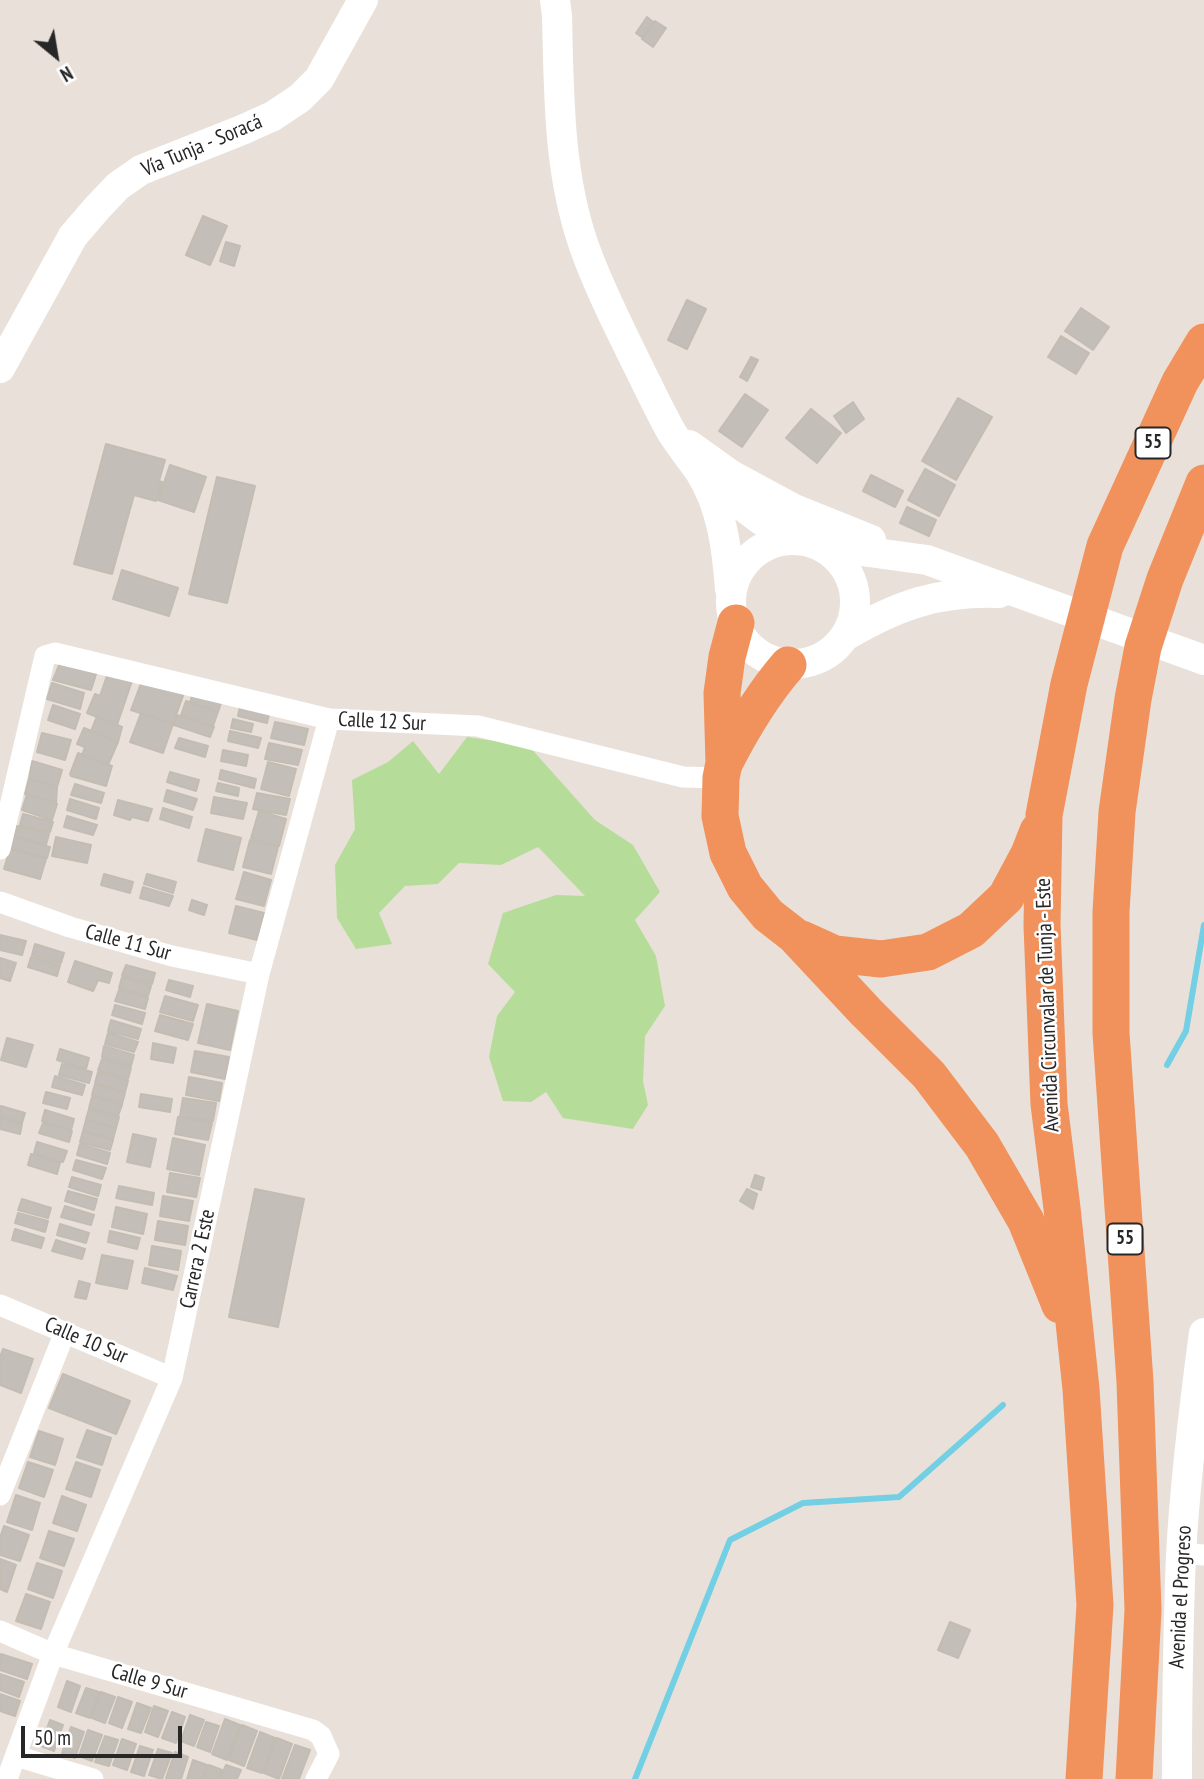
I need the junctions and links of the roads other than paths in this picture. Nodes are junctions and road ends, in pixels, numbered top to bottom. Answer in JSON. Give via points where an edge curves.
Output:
{"nodes":[{"id":1,"x":363,"y":0,"type":"edge"},
{"id":2,"x":555,"y":0,"type":"edge"},
{"id":3,"x":1204,"y":342,"type":"edge"},
{"id":4,"x":0,"y":368,"type":"edge"},
{"id":5,"x":673,"y":434,"type":"junction"},
{"id":6,"x":701,"y":475,"type":"junction"},
{"id":7,"x":1204,"y":483,"type":"edge"},
{"id":8,"x":806,"y":542,"type":"junction"},
{"id":9,"x":927,"y":560,"type":"junction"},
{"id":10,"x":1020,"y":593,"type":"junction"},
{"id":11,"x":733,"y":606,"type":"junction"},
{"id":12,"x":847,"y":635,"type":"junction"},
{"id":13,"x":1157,"y":642,"type":"junction"},
{"id":14,"x":1204,"y":648,"type":"edge"},
{"id":15,"x":1204,"y":660,"type":"edge"},
{"id":16,"x":788,"y":665,"type":"junction"},
{"id":17,"x":329,"y":719,"type":"junction"},
{"id":18,"x":723,"y":771,"type":"junction"},
{"id":19,"x":1044,"y":815,"type":"junction"},
{"id":20,"x":0,"y":849,"type":"edge"},
{"id":21,"x":0,"y":902,"type":"edge"},
{"id":22,"x":795,"y":936,"type":"junction"},
{"id":23,"x":259,"y":974,"type":"junction"},
{"id":24,"x":0,"y":1305,"type":"edge"},
{"id":25,"x":65,"y":1332,"type":"junction"},
{"id":26,"x":1204,"y":1333,"type":"edge"},
{"id":27,"x":172,"y":1378,"type":"junction"},
{"id":28,"x":1081,"y":1389,"type":"junction"},
{"id":29,"x":0,"y":1495,"type":"edge"},
{"id":30,"x":1193,"y":1554,"type":"edge"},
{"id":31,"x":0,"y":1632,"type":"edge"},
{"id":32,"x":53,"y":1654,"type":"junction"},
{"id":33,"x":16,"y":1756,"type":"junction"},
{"id":34,"x":8,"y":1779,"type":"edge"},
{"id":35,"x":93,"y":1779,"type":"edge"},
{"id":36,"x":316,"y":1779,"type":"edge"},
{"id":37,"x":1084,"y":1779,"type":"edge"},
{"id":38,"x":1134,"y":1779,"type":"edge"},
{"id":39,"x":1177,"y":1779,"type":"edge"}],
"edges":[{"from":1,"to":4,"type":"main road","name":"Vía Tunja - Soracá","via":[[319,79],[300,98],[273,116],[141,170],[118,186],[73,236]]},
{"from":2,"to":5,"type":"main road","via":[[567,183],[584,246]]},
{"from":3,"to":19,"type":"highway","name":"Avenida Circunvalar de Tunja - Este","number":"55","via":[[1180,382],[1105,546],[1069,684]]},
{"from":5,"to":6,"type":"main road"},
{"from":5,"to":9,"type":"main road","via":[[731,475],[794,509]]},
{"from":6,"to":8,"type":"main road","via":[[731,499]]},
{"from":6,"to":11,"type":"main road","via":[[718,511]]},
{"from":7,"to":38,"type":"highway","number":"55","via":[[1143,647],[1117,812],[1111,912],[1111,1033],[1135,1382],[1143,1611]]},
{"from":8,"to":9,"type":"main road"},
{"from":8,"to":11,"type":"main road","via":[[766,545],[743,563]]},
{"from":8,"to":12,"type":"main road","via":[[839,560],[852,583],[854,609]]},
{"from":9,"to":10,"type":"main road"},
{"from":10,"to":12,"type":"main road","via":[[947,595],[912,603]]},
{"from":10,"to":13,"type":"main road"},
{"from":11,"to":16,"type":"main road","via":[[745,643],[764,658]]},
{"from":11,"to":18,"type":"highway","via":[[722,693]]},
{"from":12,"to":16,"type":"main road","via":[[810,662]]},
{"from":13,"to":14,"type":"main road"},
{"from":13,"to":15,"type":"main road"},
{"from":16,"to":18,"type":"highway","via":[[752,711]]},
{"from":17,"to":18,"type":"street","name":"Calle 12 Sur","via":[[478,726],[683,776]]},
{"from":17,"to":20,"type":"street","name":"Calle 12 Sur","via":[[55,653],[45,656]]},
{"from":17,"to":23,"type":"street","name":"Carrera 2 Este"},
{"from":18,"to":22,"type":"highway","via":[[720,816],[728,853],[745,887],[768,915]]},
{"from":19,"to":22,"type":"highway","via":[[1006,897],[971,930],[928,952],[881,960],[835,954]]},
{"from":19,"to":28,"type":"highway","name":"Avenida Circunvalar de Tunja - Este","number":"55","via":[[1042,925],[1049,1104]]},
{"from":21,"to":23,"type":"street","name":"Calle 11 Sur","via":[[159,953]]},
{"from":22,"to":28,"type":"highway","via":[[929,1075],[982,1145],[1026,1221],[1050,1280]]},
{"from":23,"to":27,"type":"street","name":"Carrera 2 Este"},
{"from":24,"to":25,"type":"street","name":"Calle 10 Sur"},
{"from":25,"to":27,"type":"street","name":"Calle 10 Sur"},
{"from":25,"to":29,"type":"street"},
{"from":26,"to":30,"type":"main road","name":"Avenida el Progreso","via":[[1192,1428]]},
{"from":27,"to":32,"type":"street","name":"Carrera 2 Este"},
{"from":28,"to":37,"type":"highway","name":"Avenida Circunvalar de Tunja - Este","number":"55","via":[[1095,1605]]},
{"from":30,"to":39,"type":"main road","name":"Avenida el Progreso","via":[[1176,1685]]},
{"from":31,"to":32,"type":"street","name":"Calle 9 Sur"},
{"from":32,"to":33,"type":"street","name":"Carrera 2 Este"},
{"from":32,"to":36,"type":"street","name":"Calle 9 Sur","via":[[313,1730],[321,1736],[328,1754]]},
{"from":33,"to":34,"type":"street","name":"Carrera 2 Este"},
{"from":33,"to":35,"type":"street"}]}
